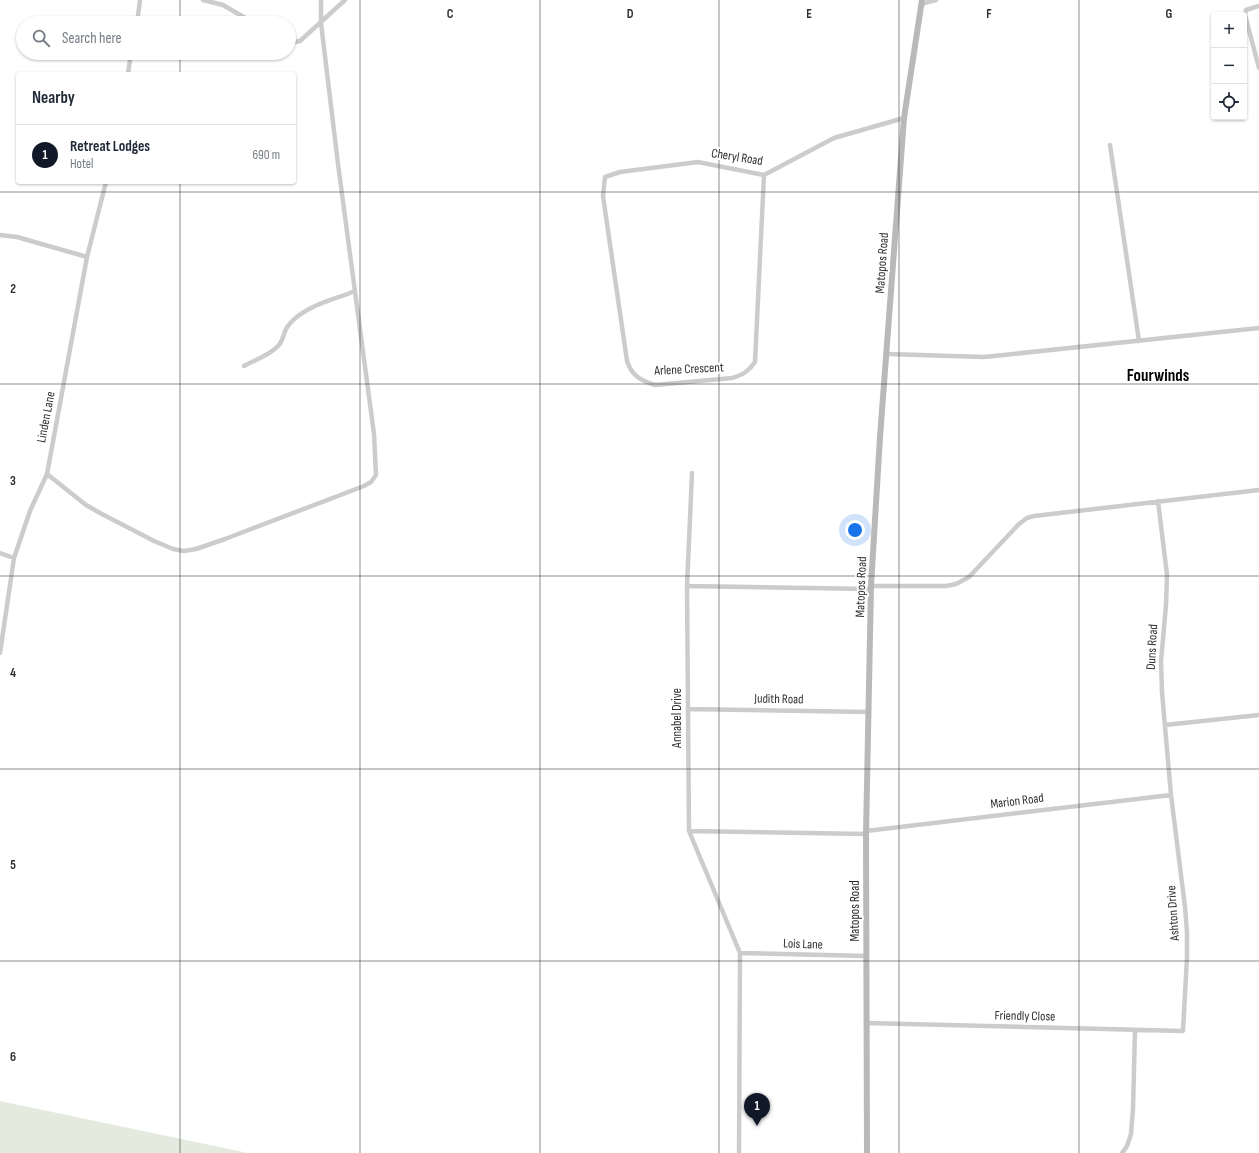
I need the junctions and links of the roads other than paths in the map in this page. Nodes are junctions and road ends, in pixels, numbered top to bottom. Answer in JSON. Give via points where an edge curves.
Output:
{"nodes":[{"id":1,"x":140,"y":0,"type":"edge"},
{"id":2,"x":203,"y":0,"type":"edge"},
{"id":3,"x":321,"y":0,"type":"edge"},
{"id":4,"x":345,"y":0,"type":"edge"},
{"id":5,"x":936,"y":0,"type":"edge"},
{"id":6,"x":922,"y":2,"type":"edge"},
{"id":7,"x":1259,"y":6,"type":"edge"},
{"id":8,"x":137,"y":16,"type":"edge"},
{"id":9,"x":242,"y":16,"type":"edge"},
{"id":10,"x":321,"y":23,"type":"junction"},
{"id":11,"x":296,"y":42,"type":"edge"},
{"id":12,"x":130,"y":60,"type":"edge"},
{"id":13,"x":1259,"y":68,"type":"edge"},
{"id":14,"x":128,"y":72,"type":"edge"},
{"id":15,"x":904,"y":118,"type":"junction"},
{"id":16,"x":1110,"y":145,"type":"dead end"},
{"id":17,"x":764,"y":175,"type":"junction"},
{"id":18,"x":605,"y":177,"type":"joint"},
{"id":19,"x":106,"y":184,"type":"edge"},
{"id":20,"x":0,"y":235,"type":"edge"},
{"id":21,"x":88,"y":257,"type":"junction"},
{"id":22,"x":355,"y":291,"type":"junction"},
{"id":23,"x":1259,"y":328,"type":"edge"},
{"id":24,"x":1139,"y":341,"type":"junction"},
{"id":25,"x":887,"y":354,"type":"junction"},
{"id":26,"x":244,"y":366,"type":"dead end"},
{"id":27,"x":692,"y":473,"type":"dead end"},
{"id":28,"x":47,"y":474,"type":"junction"},
{"id":29,"x":1259,"y":490,"type":"edge"},
{"id":30,"x":1158,"y":501,"type":"junction"},
{"id":31,"x":0,"y":553,"type":"edge"},
{"id":32,"x":14,"y":558,"type":"junction"},
{"id":33,"x":687,"y":586,"type":"junction"},
{"id":34,"x":871,"y":587,"type":"junction"},
{"id":35,"x":0,"y":653,"type":"edge"},
{"id":36,"x":688,"y":709,"type":"junction"},
{"id":37,"x":869,"y":712,"type":"junction"},
{"id":38,"x":1259,"y":715,"type":"edge"},
{"id":39,"x":1165,"y":725,"type":"junction"},
{"id":40,"x":1171,"y":795,"type":"junction"},
{"id":41,"x":689,"y":831,"type":"junction"},
{"id":42,"x":866,"y":832,"type":"junction"},
{"id":43,"x":740,"y":953,"type":"junction"},
{"id":44,"x":866,"y":956,"type":"junction"},
{"id":45,"x":866,"y":1023,"type":"junction"},
{"id":46,"x":1135,"y":1030,"type":"junction"},
{"id":47,"x":1183,"y":1031,"type":"joint"},
{"id":48,"x":739,"y":1153,"type":"edge"},
{"id":49,"x":867,"y":1153,"type":"edge"},
{"id":50,"x":1122,"y":1153,"type":"edge"}],
"edges":[{"from":1,"to":8,"type":"street"},
{"from":2,"to":9,"type":"street","via":[[223,5]]},
{"from":3,"to":10,"type":"street"},
{"from":4,"to":10,"type":"street"},
{"from":5,"to":6,"type":"street"},
{"from":6,"to":15,"type":"main road","name":"Matopos Road"},
{"from":7,"to":13,"type":"street","via":[[1246,10],[1245,15]]},
{"from":10,"to":11,"type":"street"},
{"from":10,"to":22,"type":"street"},
{"from":12,"to":14,"type":"street"},
{"from":15,"to":17,"type":"street","name":"Cheryl Road","via":[[834,138]]},
{"from":15,"to":25,"type":"main road","name":"Matopos Road"},
{"from":16,"to":24,"type":"street"},
{"from":17,"to":18,"type":"street","name":"Cheryl Road","via":[[698,162],[620,172]]},
{"from":17,"to":18,"type":"street","name":"Arlene Crescent","via":[[755,362],[742,375],[732,378],[655,385],[643,381],[630,371],[627,361],[603,196]]},
{"from":19,"to":21,"type":"street","name":"Linden Lane"},
{"from":20,"to":21,"type":"street","via":[[17,237]]},
{"from":21,"to":28,"type":"street","name":"Linden Lane"},
{"from":22,"to":26,"type":"street","via":[[311,308],[298,316],[290,323],[278,346]]},
{"from":22,"to":28,"type":"street","via":[[376,467],[376,475],[364,486],[225,539],[184,551],[154,541],[100,513]]},
{"from":23,"to":24,"type":"street"},
{"from":24,"to":25,"type":"street","via":[[984,357]]},
{"from":25,"to":34,"type":"main road","name":"Matopos Road"},
{"from":27,"to":33,"type":"street","name":"Annabel Drive"},
{"from":28,"to":32,"type":"street","name":"Linden Lane","via":[[30,511]]},
{"from":29,"to":30,"type":"street"},
{"from":30,"to":34,"type":"street","via":[[1040,514],[1027,518],[969,577],[956,584]]},
{"from":30,"to":39,"type":"street","name":"Duns Road","via":[[1166,575],[1161,662]]},
{"from":31,"to":32,"type":"street"},
{"from":32,"to":35,"type":"street","name":"Linden Lane"},
{"from":33,"to":34,"type":"street"},
{"from":33,"to":36,"type":"street","name":"Annabel Drive"},
{"from":34,"to":37,"type":"main road","name":"Matopos Road"},
{"from":36,"to":37,"type":"street","name":"Judith Road"},
{"from":36,"to":41,"type":"street","name":"Annabel Drive"},
{"from":37,"to":42,"type":"main road","name":"Matopos Road"},
{"from":38,"to":39,"type":"street"},
{"from":39,"to":40,"type":"street","name":"Duns Road"},
{"from":40,"to":42,"type":"street","name":"Marion Road"},
{"from":40,"to":47,"type":"street","name":"Ashton Drive","via":[[1187,932]]},
{"from":41,"to":42,"type":"street","name":"Marion Road"},
{"from":41,"to":43,"type":"street","name":"Annabel Drive"},
{"from":42,"to":44,"type":"main road","name":"Matopos Road"},
{"from":43,"to":44,"type":"street","name":"Lois Lane"},
{"from":43,"to":48,"type":"street"},
{"from":44,"to":45,"type":"main road","name":"Matopos Road"},
{"from":45,"to":46,"type":"street","name":"Friendly Close"},
{"from":45,"to":49,"type":"main road","name":"Matopos Road"},
{"from":46,"to":47,"type":"street","name":"Friendly Close"},
{"from":46,"to":50,"type":"street","via":[[1131,1134]]}]}
